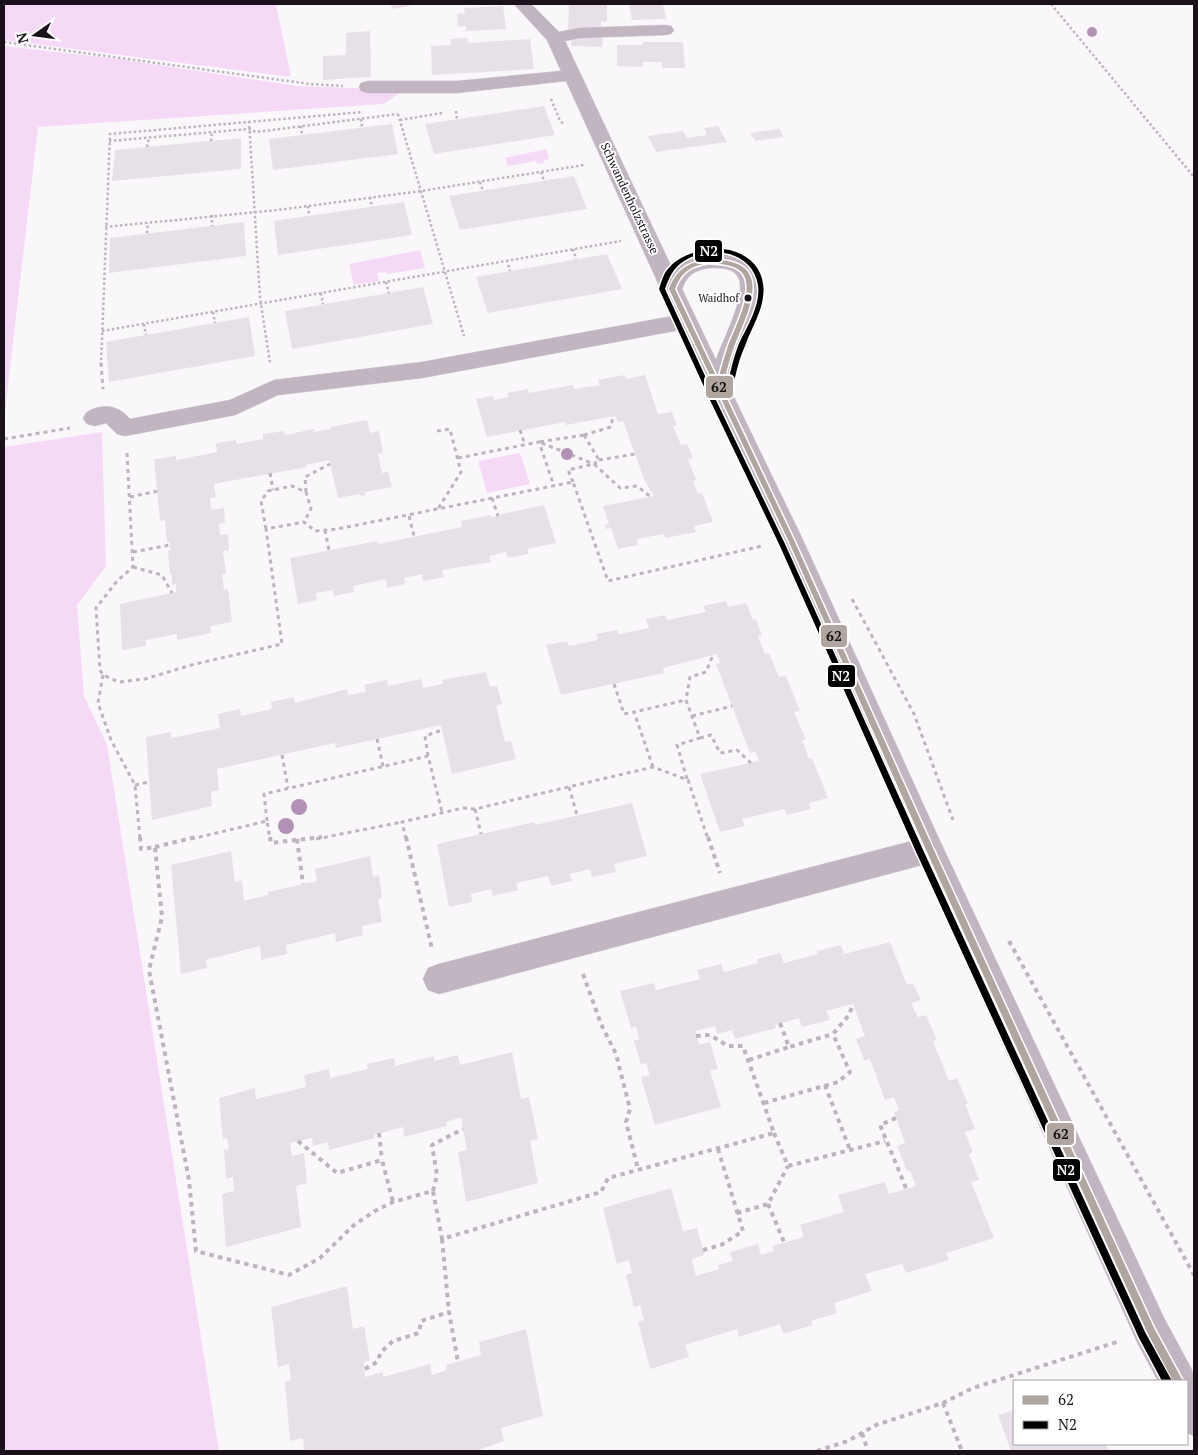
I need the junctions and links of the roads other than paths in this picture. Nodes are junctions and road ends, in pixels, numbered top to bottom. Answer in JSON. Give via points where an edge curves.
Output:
{"nodes":[{"id":1,"x":531,"y":6,"type":"edge"},
{"id":2,"x":665,"y":30,"type":"dead end"},
{"id":3,"x":555,"y":38,"type":"junction"},
{"id":4,"x":573,"y":75,"type":"junction"},
{"id":5,"x":368,"y":87,"type":"road end"},
{"id":6,"x":672,"y":289,"type":"junction"},
{"id":7,"x":687,"y":321,"type":"junction"},
{"id":8,"x":719,"y":389,"type":"junction"},
{"id":9,"x":95,"y":418,"type":"road end"},
{"id":10,"x":930,"y":850,"type":"junction"},
{"id":11,"x":439,"y":979,"type":"road end"},
{"id":12,"x":1177,"y":1380,"type":"edge"},
{"id":13,"x":1188,"y":1403,"type":"edge"},
{"id":14,"x":1194,"y":1417,"type":"edge"}],
"edges":[{"from":1,"to":3,"type":"street","name":"Schwandenholzstrasse"},
{"from":2,"to":3,"type":"street","via":[[579,33]]},
{"from":3,"to":4,"type":"street","name":"Schwandenholzstrasse"},
{"from":4,"to":5,"type":"street","via":[[457,87]]},
{"from":4,"to":6,"type":"street","name":"Schwandenholzstrasse"},
{"from":6,"to":7,"type":"street","name":"Schwandenholzstrasse"},
{"from":6,"to":8,"type":"street","via":[[680,272],[700,263],[733,263],[749,276],[749,298]]},
{"from":7,"to":8,"type":"street","name":"Schwandenholzstrasse"},
{"from":7,"to":9,"type":"street","via":[[422,370],[274,388],[235,407],[125,428],[118,418],[110,414],[100,414]]},
{"from":8,"to":10,"type":"street","name":"Schwandenholzstrasse","via":[[791,540]]},
{"from":10,"to":11,"type":"street"},
{"from":10,"to":12,"type":"street","name":"Schwandenholzstrasse","via":[[1151,1331]]},
{"from":13,"to":14,"type":"street"}]}
